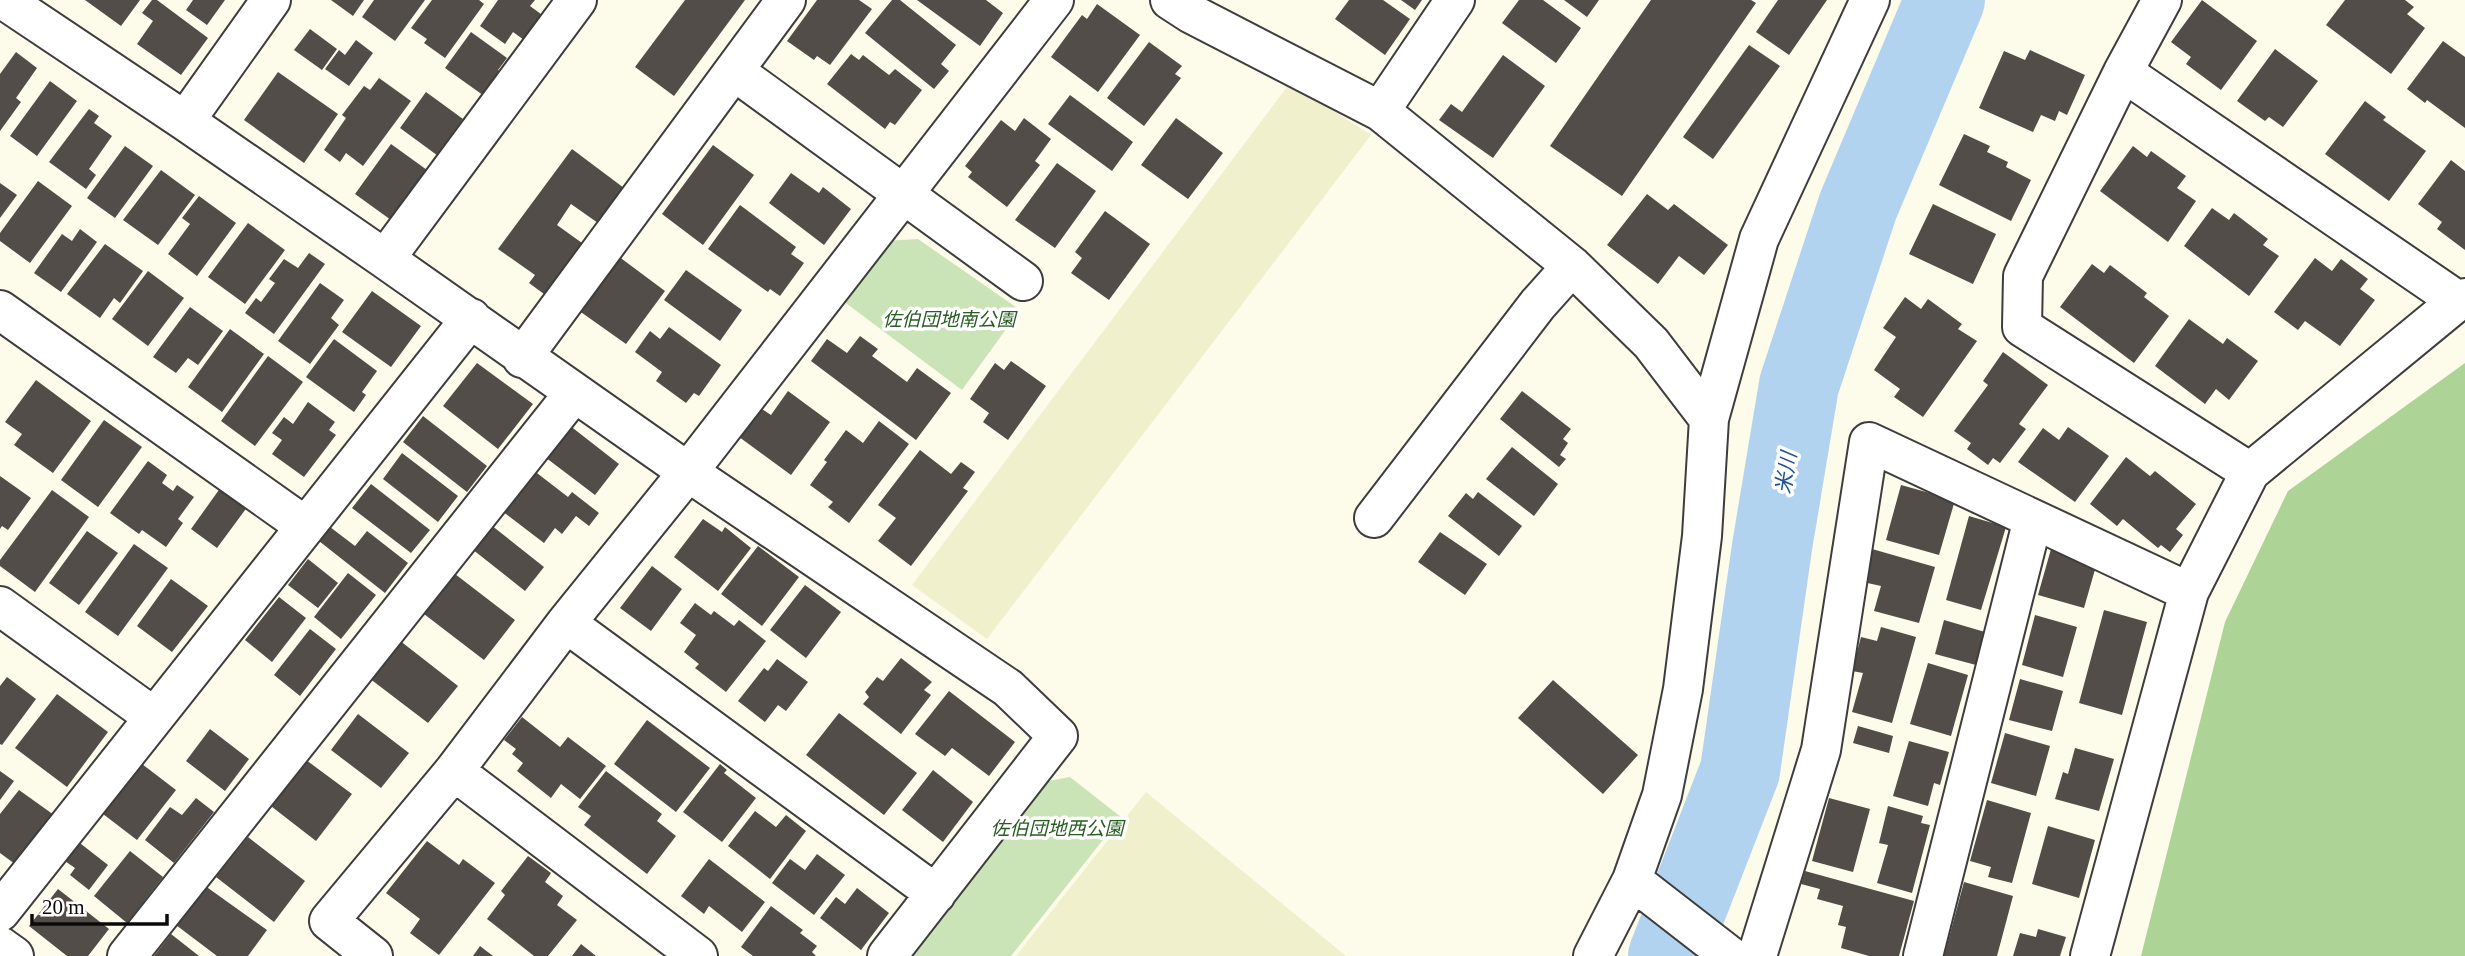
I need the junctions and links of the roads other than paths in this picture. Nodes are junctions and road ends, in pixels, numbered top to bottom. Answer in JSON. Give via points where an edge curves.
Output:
{"nodes":[{"id":1,"x":4,"y":0,"type":"edge"},
{"id":2,"x":271,"y":0,"type":"edge"},
{"id":3,"x":577,"y":0,"type":"edge"},
{"id":4,"x":786,"y":0,"type":"edge"},
{"id":5,"x":1054,"y":0,"type":"edge"},
{"id":6,"x":1455,"y":0,"type":"edge"},
{"id":7,"x":1870,"y":0,"type":"edge"},
{"id":8,"x":2162,"y":0,"type":"edge"},
{"id":9,"x":1187,"y":4,"type":"edge"},
{"id":10,"x":2123,"y":72,"type":"junction"},
{"id":11,"x":745,"y":79,"type":"dead end"},
{"id":12,"x":1380,"y":111,"type":"junction"},
{"id":13,"x":185,"y":121,"type":"junction"},
{"id":14,"x":904,"y":195,"type":"junction"},
{"id":15,"x":386,"y":259,"type":"junction"},
{"id":16,"x":1572,"y":266,"type":"junction"},
{"id":17,"x":1023,"y":281,"type":"dead end"},
{"id":18,"x":2462,"y":299,"type":"edge"},
{"id":19,"x":0,"y":310,"type":"edge"},
{"id":20,"x":471,"y":318,"type":"junction"},
{"id":21,"x":523,"y":358,"type":"junction"},
{"id":22,"x":574,"y":393,"type":"junction"},
{"id":23,"x":1709,"y":419,"type":"junction"},
{"id":24,"x":688,"y":472,"type":"junction"},
{"id":25,"x":2250,"y":472,"type":"junction"},
{"id":26,"x":1374,"y":518,"type":"dead end"},
{"id":27,"x":2033,"y":519,"type":"junction"},
{"id":28,"x":305,"y":526,"type":"junction"},
{"id":29,"x":2189,"y":592,"type":"junction"},
{"id":30,"x":0,"y":606,"type":"edge"},
{"id":31,"x":566,"y":623,"type":"junction"},
{"id":32,"x":154,"y":717,"type":"junction"},
{"id":33,"x":454,"y":771,"type":"junction"},
{"id":34,"x":1640,"y":886,"type":"junction"},
{"id":35,"x":936,"y":894,"type":"junction"},
{"id":36,"x":0,"y":912,"type":"edge"},
{"id":37,"x":0,"y":946,"type":"edge"},
{"id":38,"x":14,"y":956,"type":"edge"},
{"id":39,"x":127,"y":956,"type":"edge"},
{"id":40,"x":373,"y":956,"type":"edge"},
{"id":41,"x":698,"y":956,"type":"edge"},
{"id":42,"x":887,"y":956,"type":"edge"},
{"id":43,"x":1593,"y":956,"type":"edge"},
{"id":44,"x":1730,"y":956,"type":"edge"},
{"id":45,"x":1757,"y":956,"type":"edge"},
{"id":46,"x":1923,"y":956,"type":"edge"},
{"id":47,"x":2090,"y":956,"type":"edge"}],
"edges":[{"from":1,"to":13,"type":"street"},
{"from":2,"to":13,"type":"street"},
{"from":3,"to":15,"type":"street"},
{"from":4,"to":21,"type":"street"},
{"from":5,"to":14,"type":"street"},
{"from":6,"to":12,"type":"street"},
{"from":7,"to":23,"type":"street","via":[[1759,239]]},
{"from":8,"to":10,"type":"street"},
{"from":9,"to":12,"type":"street"},
{"from":10,"to":18,"type":"street"},
{"from":10,"to":25,"type":"street","via":[[2023,276],[2022,327]]},
{"from":11,"to":14,"type":"street"},
{"from":12,"to":16,"type":"street"},
{"from":13,"to":15,"type":"street"},
{"from":14,"to":17,"type":"street"},
{"from":14,"to":24,"type":"street"},
{"from":15,"to":20,"type":"street"},
{"from":16,"to":23,"type":"street","via":[[1651,343]]},
{"from":16,"to":26,"type":"street"},
{"from":18,"to":25,"type":"street"},
{"from":19,"to":28,"type":"street"},
{"from":20,"to":21,"type":"street"},
{"from":20,"to":28,"type":"street"},
{"from":21,"to":22,"type":"street"},
{"from":22,"to":24,"type":"street"},
{"from":22,"to":39,"type":"street"},
{"from":23,"to":34,"type":"street","via":[[1702,536],[1683,689]]},
{"from":24,"to":31,"type":"street"},
{"from":24,"to":35,"type":"street","via":[[1008,688],[1058,736]]},
{"from":25,"to":29,"type":"street"},
{"from":27,"to":29,"type":"street"},
{"from":27,"to":45,"type":"street","via":[[1869,442],[1821,750]]},
{"from":27,"to":46,"type":"street"},
{"from":28,"to":32,"type":"street"},
{"from":29,"to":47,"type":"street"},
{"from":30,"to":32,"type":"street"},
{"from":31,"to":33,"type":"street"},
{"from":31,"to":35,"type":"street"},
{"from":32,"to":36,"type":"street"},
{"from":33,"to":40,"type":"street","via":[[328,922]]},
{"from":33,"to":41,"type":"street"},
{"from":34,"to":43,"type":"street"},
{"from":34,"to":44,"type":"street"},
{"from":35,"to":42,"type":"street"},
{"from":37,"to":38,"type":"street"}]}
